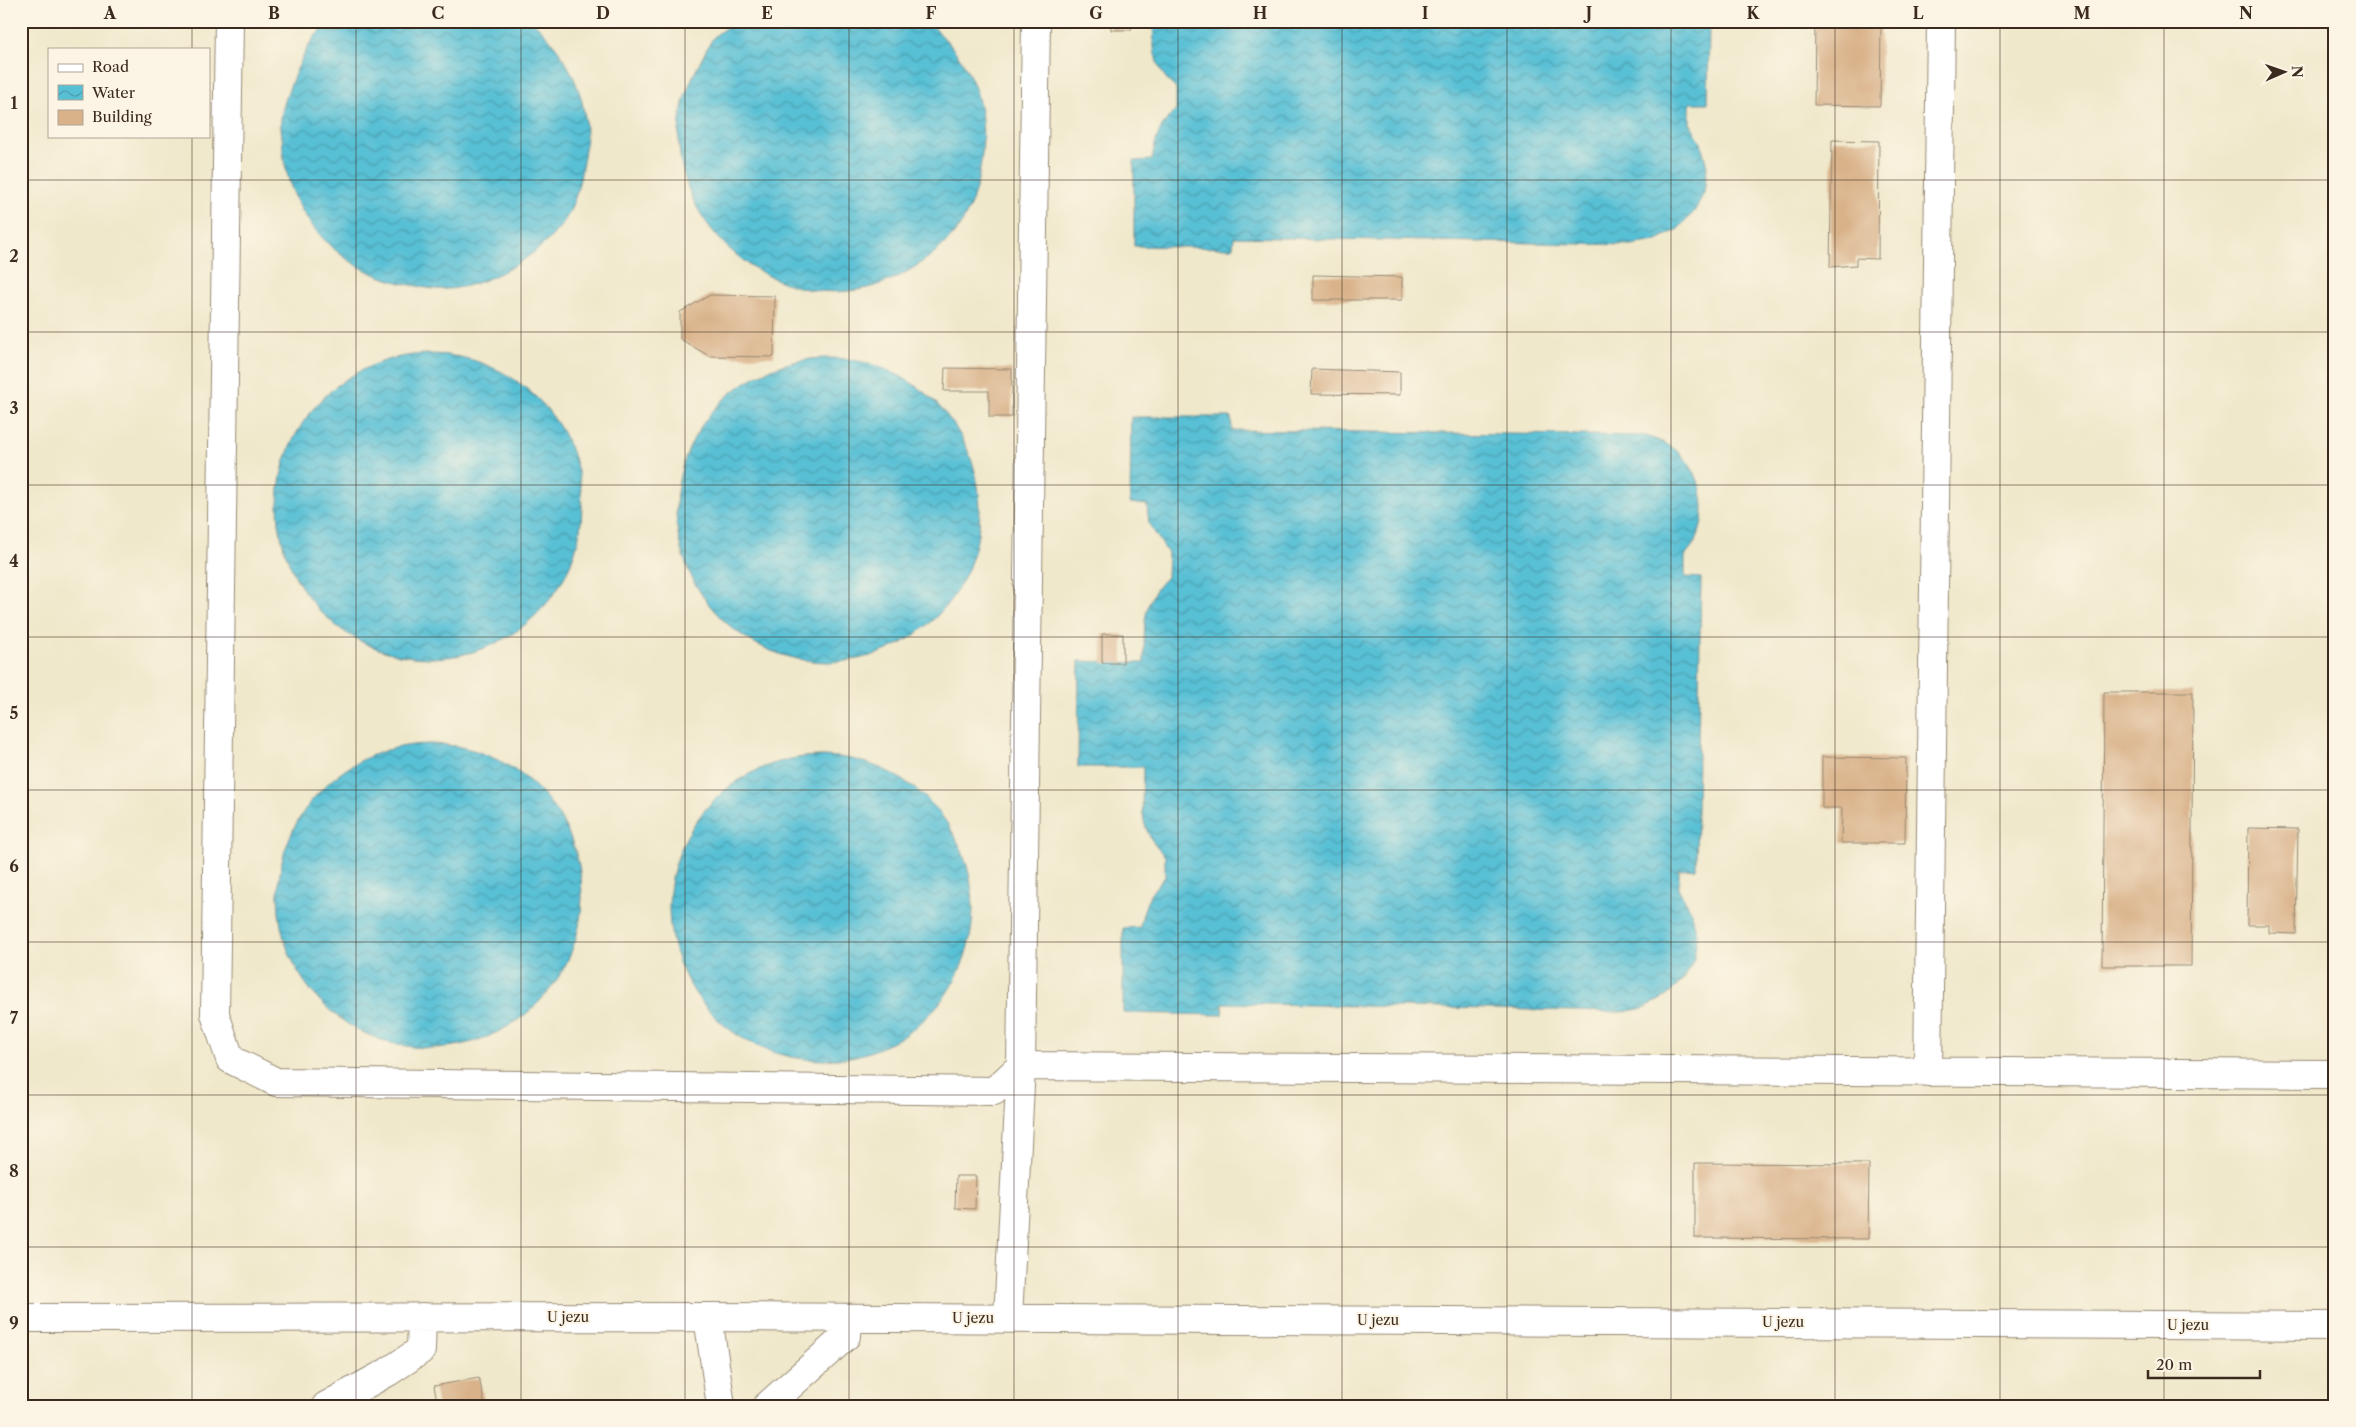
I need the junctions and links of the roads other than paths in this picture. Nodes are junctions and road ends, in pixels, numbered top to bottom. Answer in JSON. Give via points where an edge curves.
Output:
{"nodes":[{"id":1,"x":229,"y":21,"type":"edge"},
{"id":2,"x":1036,"y":21,"type":"edge"},
{"id":3,"x":1941,"y":21,"type":"edge"},
{"id":4,"x":1020,"y":1066,"type":"junction"},
{"id":5,"x":1928,"y":1072,"type":"junction"},
{"id":6,"x":2335,"y":1074,"type":"edge"},
{"id":7,"x":708,"y":1316,"type":"junction"},
{"id":8,"x":422,"y":1317,"type":"junction"},
{"id":9,"x":21,"y":1318,"type":"edge"},
{"id":10,"x":1008,"y":1318,"type":"junction"},
{"id":11,"x":847,"y":1319,"type":"junction"},
{"id":12,"x":2335,"y":1326,"type":"edge"},
{"id":13,"x":326,"y":1406,"type":"edge"},
{"id":14,"x":720,"y":1406,"type":"edge"},
{"id":15,"x":767,"y":1406,"type":"edge"}],
"edges":[{"from":1,"to":4,"type":"street","via":[[215,1014],[230,1059],[276,1082],[994,1092]]},
{"from":2,"to":4,"type":"street"},
{"from":3,"to":5,"type":"street"},
{"from":4,"to":5,"type":"street"},
{"from":4,"to":10,"type":"street"},
{"from":5,"to":6,"type":"street"},
{"from":7,"to":8,"type":"street","name":"U jezu"},
{"from":7,"to":11,"type":"street","name":"U jezu"},
{"from":7,"to":14,"type":"street"},
{"from":8,"to":9,"type":"street","name":"U jezu"},
{"from":8,"to":13,"type":"street","via":[[421,1350]]},
{"from":10,"to":11,"type":"street","name":"U jezu"},
{"from":10,"to":12,"type":"street","name":"U jezu"},
{"from":11,"to":15,"type":"street","via":[[846,1336]]}]}
